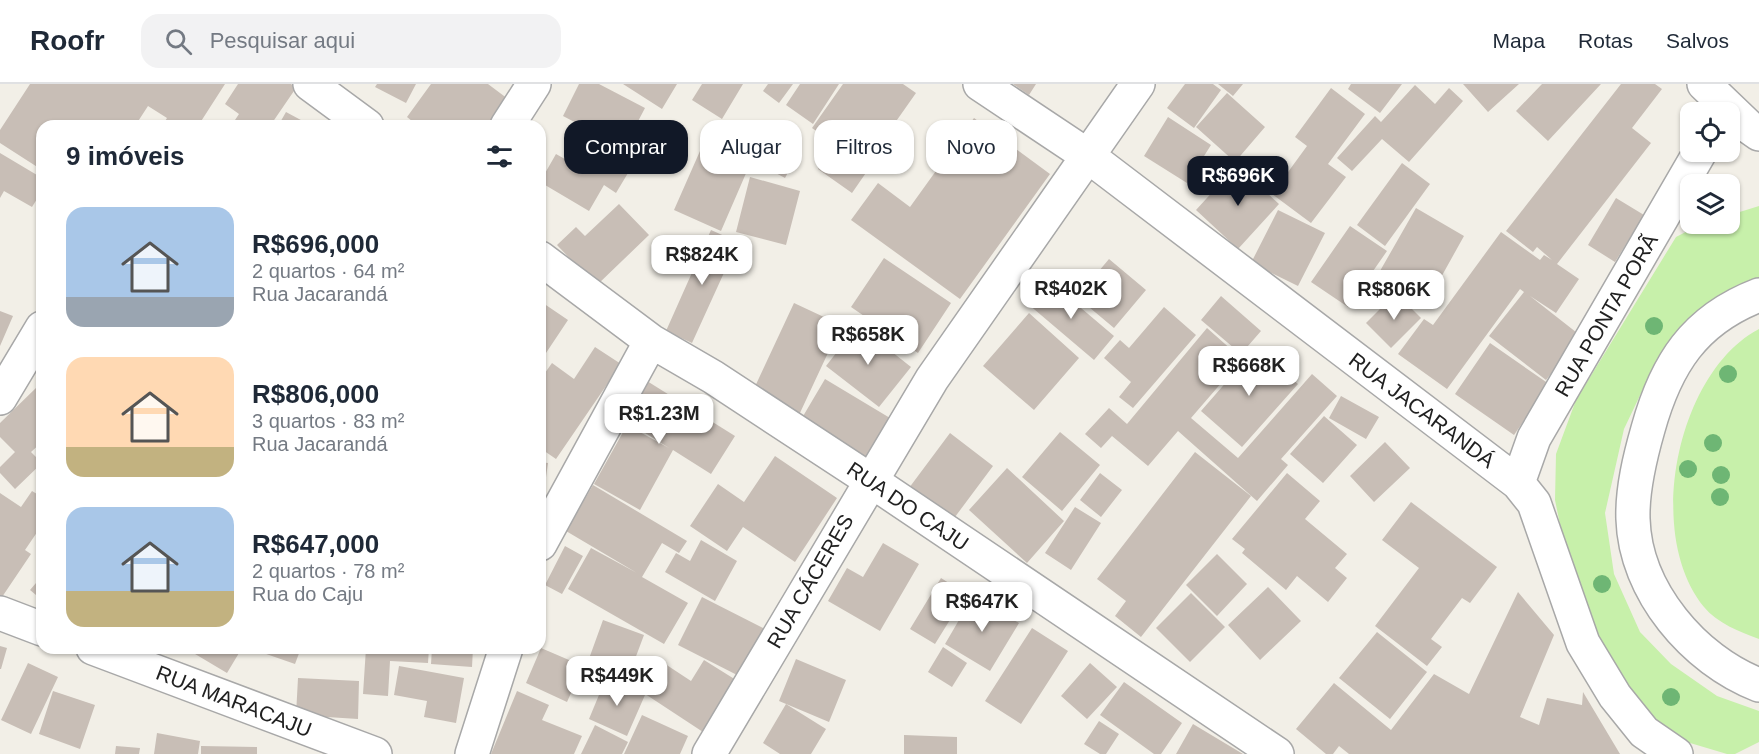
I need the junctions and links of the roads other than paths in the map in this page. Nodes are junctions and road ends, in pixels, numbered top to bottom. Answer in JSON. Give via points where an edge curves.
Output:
{"nodes":[{"id":1,"x":310,"y":84,"type":"edge"},
{"id":2,"x":534,"y":84,"type":"edge"},
{"id":3,"x":980,"y":84,"type":"edge"},
{"id":4,"x":1138,"y":84,"type":"edge"},
{"id":5,"x":1718,"y":101,"type":"edge"},
{"id":6,"x":359,"y":120,"type":"edge"},
{"id":7,"x":511,"y":120,"type":"edge"},
{"id":8,"x":1759,"y":134,"type":"edge"},
{"id":9,"x":1088,"y":156,"type":"junction"},
{"id":10,"x":1694,"y":162,"type":"edge"},
{"id":11,"x":546,"y":262,"type":"edge"},
{"id":12,"x":1759,"y":295,"type":"edge"},
{"id":13,"x":36,"y":338,"type":"edge"},
{"id":14,"x":651,"y":341,"type":"junction"},
{"id":15,"x":0,"y":399,"type":"edge"},
{"id":16,"x":870,"y":480,"type":"junction"},
{"id":17,"x":1518,"y":483,"type":"junction"},
{"id":18,"x":546,"y":530,"type":"edge"},
{"id":19,"x":0,"y":613,"type":"edge"},
{"id":20,"x":36,"y":627,"type":"edge"},
{"id":21,"x":109,"y":654,"type":"edge"},
{"id":22,"x":504,"y":654,"type":"edge"},
{"id":23,"x":1759,"y":685,"type":"edge"},
{"id":24,"x":375,"y":754,"type":"edge"},
{"id":25,"x":471,"y":754,"type":"edge"},
{"id":26,"x":709,"y":754,"type":"edge"},
{"id":27,"x":1276,"y":754,"type":"edge"},
{"id":28,"x":1676,"y":754,"type":"edge"}],
"edges":[{"from":1,"to":6,"type":"street"},
{"from":2,"to":7,"type":"street"},
{"from":3,"to":9,"type":"street","name":"RUA JACARANDÁ"},
{"from":4,"to":9,"type":"street","name":"RUA CÁCERES"},
{"from":5,"to":8,"type":"street"},
{"from":9,"to":16,"type":"street","name":"RUA CÁCERES","via":[[932,379]]},
{"from":9,"to":17,"type":"street","name":"RUA JACARANDÁ"},
{"from":10,"to":17,"type":"street","name":"RUA PONTA PORÃ","via":[[1534,438]]},
{"from":11,"to":14,"type":"street","name":"RUA DO CAJU"},
{"from":12,"to":23,"type":"street","via":[[1711,320],[1678,356],[1663,384],[1648,428],[1633,519],[1652,590],[1678,628],[1705,654]]},
{"from":13,"to":15,"type":"street"},
{"from":14,"to":16,"type":"street","name":"RUA DO CAJU","via":[[713,376]]},
{"from":14,"to":18,"type":"street"},
{"from":16,"to":26,"type":"street","name":"RUA CÁCERES"},
{"from":16,"to":27,"type":"street","name":"RUA DO CAJU"},
{"from":17,"to":28,"type":"street","name":"RUA JACARANDÁ","via":[[1534,503],[1583,643],[1615,696],[1644,732]]},
{"from":19,"to":20,"type":"street"},
{"from":21,"to":24,"type":"street","name":"RUA MARACAJU"},
{"from":22,"to":25,"type":"street"}]}
